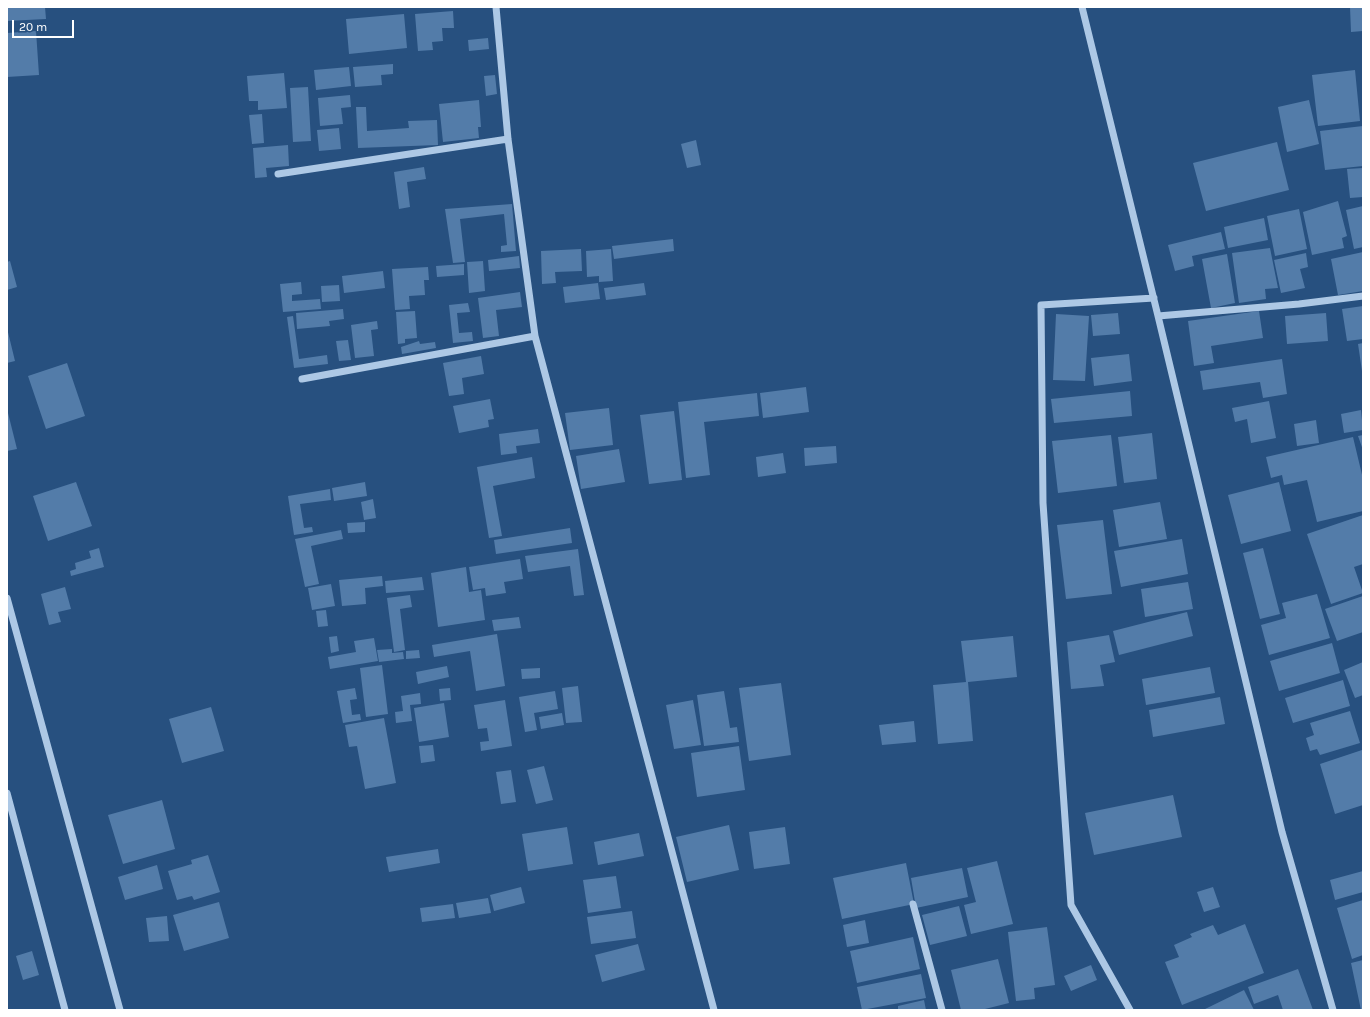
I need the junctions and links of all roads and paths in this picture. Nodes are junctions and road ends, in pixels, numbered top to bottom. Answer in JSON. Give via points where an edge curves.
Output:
{"nodes":[{"id":1,"x":496,"y":7,"type":"edge"},
{"id":2,"x":1082,"y":7,"type":"edge"},
{"id":3,"x":508,"y":139,"type":"junction"},
{"id":4,"x":278,"y":174,"type":"dead end"},
{"id":5,"x":1363,"y":296,"type":"edge"},
{"id":6,"x":1154,"y":298,"type":"junction"},
{"id":7,"x":1158,"y":316,"type":"junction"},
{"id":8,"x":535,"y":336,"type":"junction"},
{"id":9,"x":302,"y":378,"type":"dead end"},
{"id":10,"x":7,"y":598,"type":"edge"},
{"id":11,"x":7,"y":793,"type":"edge"},
{"id":12,"x":912,"y":904,"type":"dead end"},
{"id":13,"x":65,"y":1010,"type":"edge"},
{"id":14,"x":120,"y":1010,"type":"edge"},
{"id":15,"x":714,"y":1010,"type":"edge"},
{"id":16,"x":942,"y":1010,"type":"edge"},
{"id":17,"x":1130,"y":1010,"type":"edge"},
{"id":18,"x":1333,"y":1010,"type":"edge"}],
"edges":[{"from":1,"to":3,"type":"street"},
{"from":2,"to":6,"type":"street"},
{"from":3,"to":4,"type":"street"},
{"from":3,"to":8,"type":"street"},
{"from":5,"to":7,"type":"street"},
{"from":6,"to":7,"type":"street"},
{"from":6,"to":17,"type":"street","via":[[1041,305],[1043,503],[1072,905]]},
{"from":7,"to":18,"type":"street","via":[[1282,832]]},
{"from":8,"to":9,"type":"street"},
{"from":8,"to":15,"type":"street"},
{"from":10,"to":14,"type":"street"},
{"from":11,"to":13,"type":"street"},
{"from":12,"to":16,"type":"street"}]}
